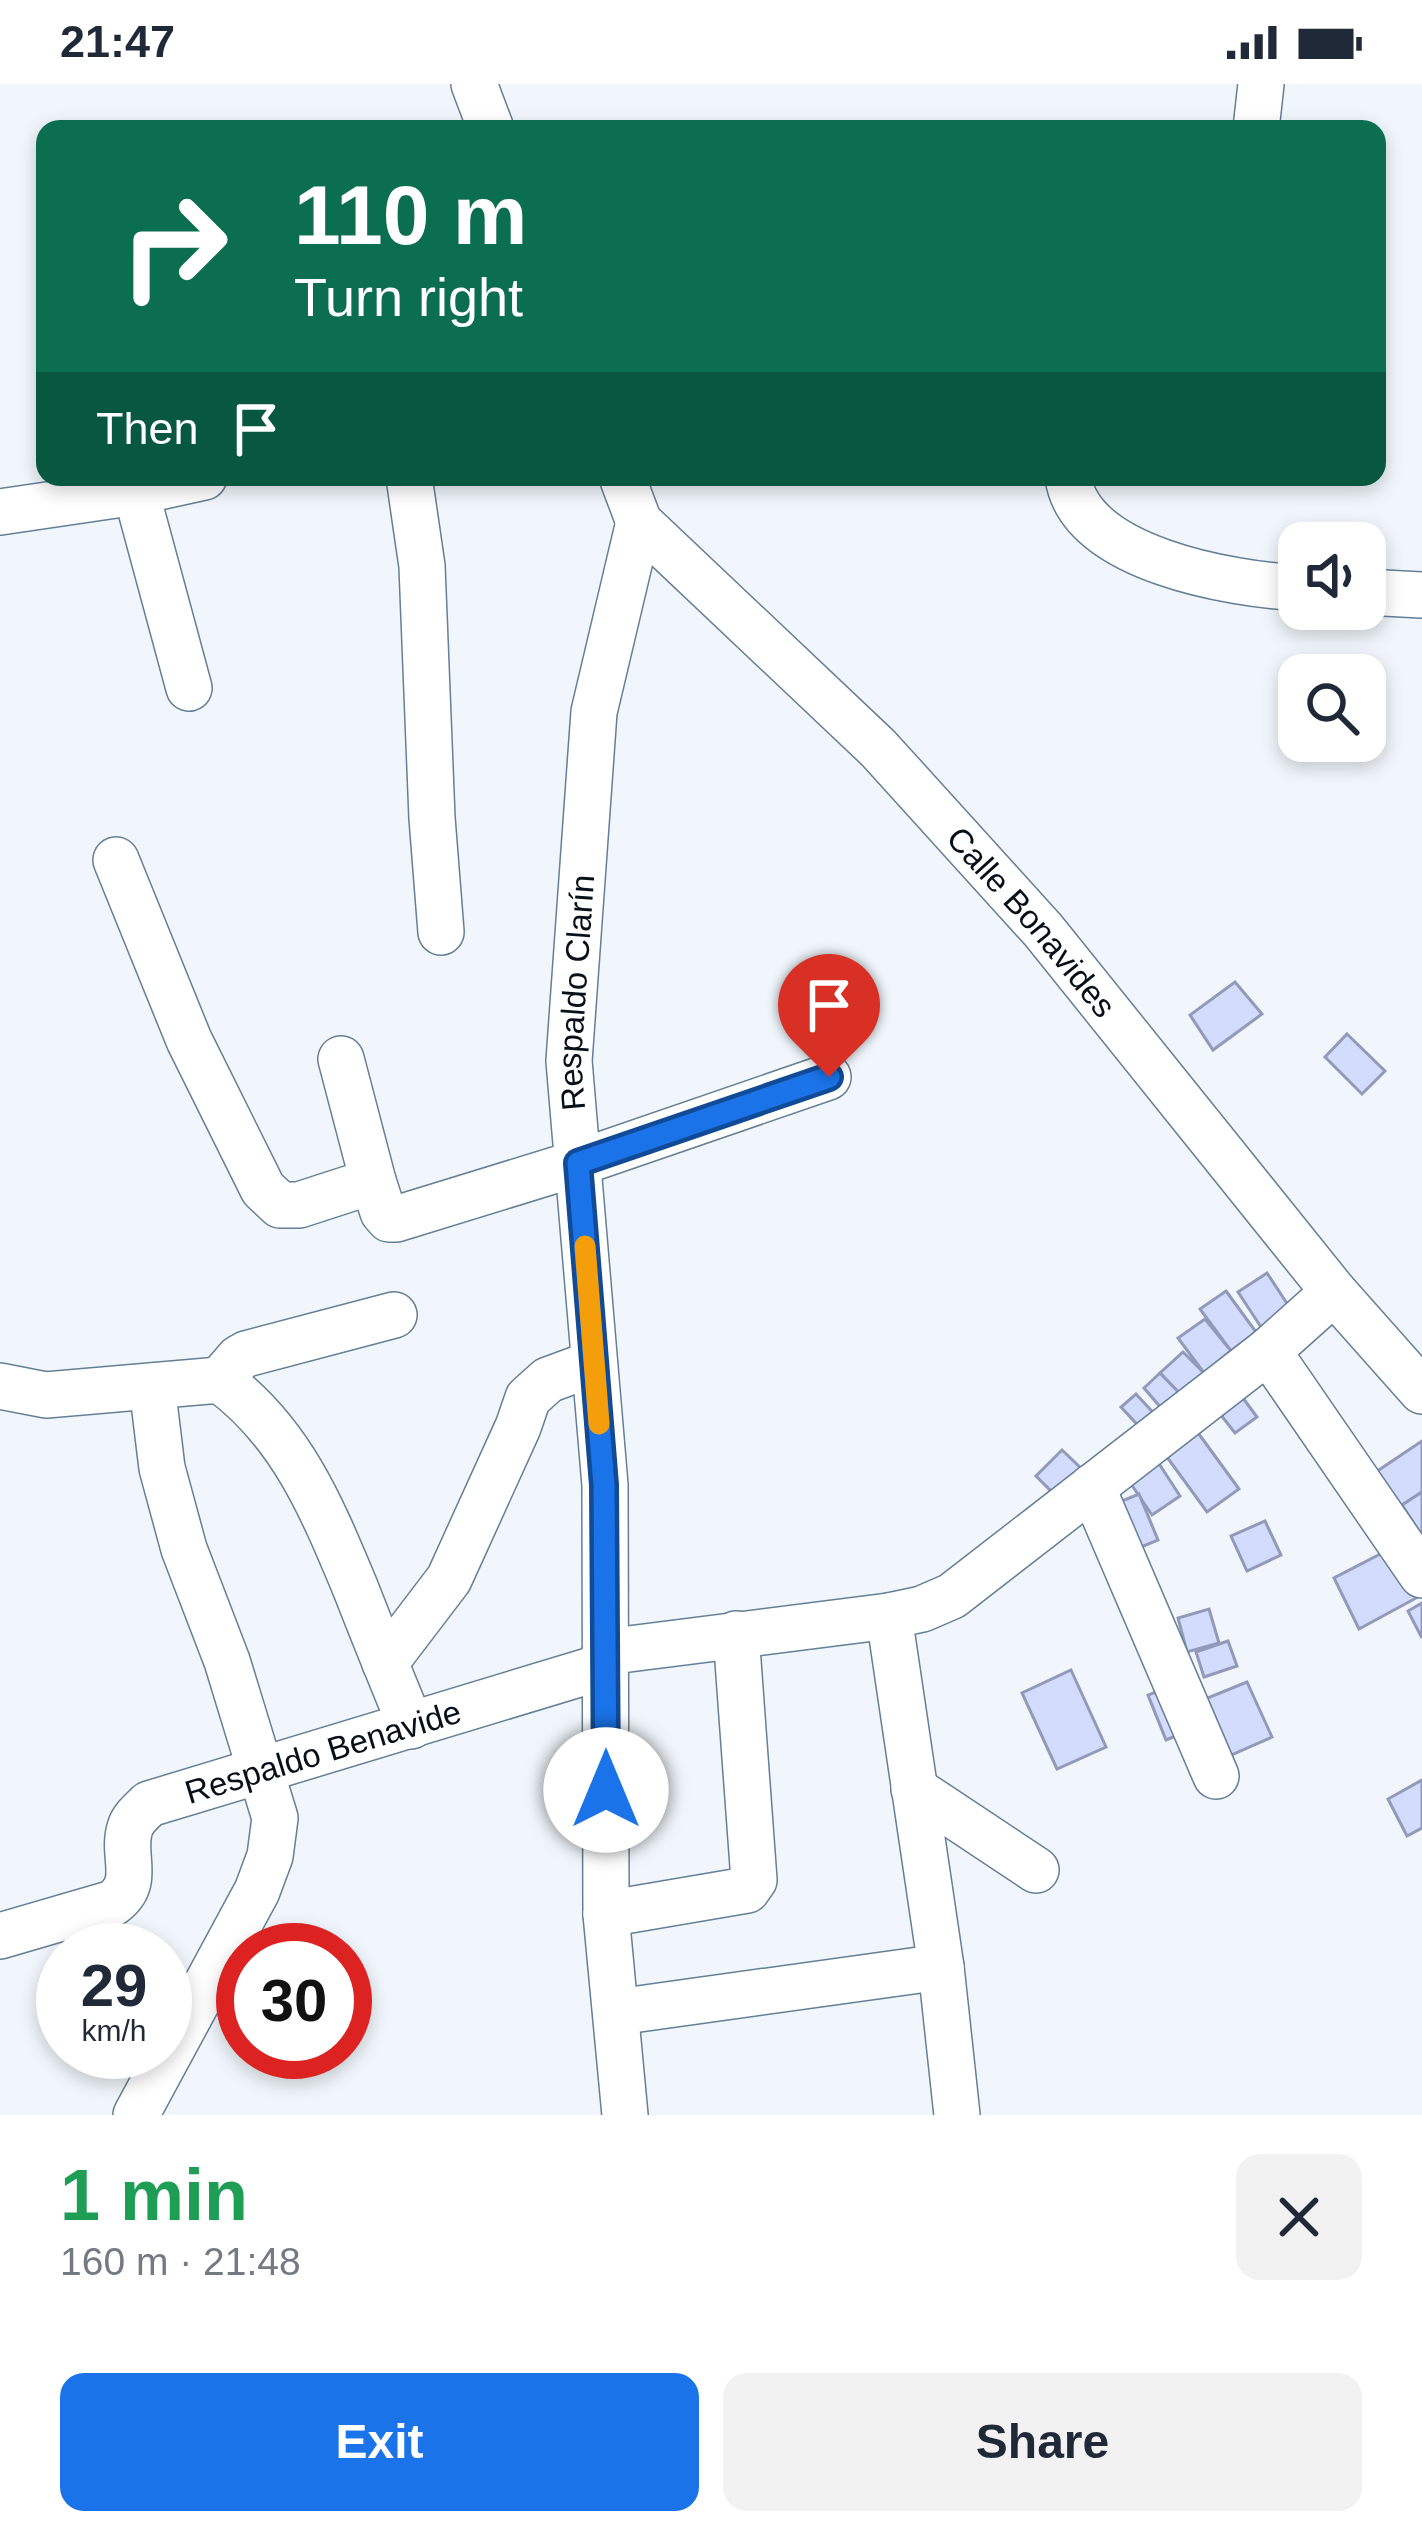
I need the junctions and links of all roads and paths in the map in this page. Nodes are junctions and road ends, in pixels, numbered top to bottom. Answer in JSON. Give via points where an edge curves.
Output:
{"nodes":[{"id":1,"x":474,"y":84,"type":"edge"},
{"id":2,"x":1261,"y":84,"type":"edge"},
{"id":3,"x":488,"y":120,"type":"edge"},
{"id":4,"x":1257,"y":120,"type":"edge"},
{"id":5,"x":163,"y":486,"type":"edge"},
{"id":6,"x":410,"y":486,"type":"edge"},
{"id":7,"x":625,"y":486,"type":"edge"},
{"id":8,"x":1069,"y":486,"type":"edge"},
{"id":9,"x":136,"y":492,"type":"junction"},
{"id":10,"x":0,"y":512,"type":"edge"},
{"id":11,"x":639,"y":522,"type":"junction"},
{"id":12,"x":1278,"y":585,"type":"edge"},
{"id":13,"x":1386,"y":593,"type":"edge"},
{"id":14,"x":1422,"y":595,"type":"edge"},
{"id":15,"x":189,"y":688,"type":"dead end"},
{"id":16,"x":116,"y":860,"type":"dead end"},
{"id":17,"x":441,"y":932,"type":"dead end"},
{"id":18,"x":341,"y":1059,"type":"dead end"},
{"id":19,"x":829,"y":1077,"type":"dead end"},
{"id":20,"x":578,"y":1163,"type":"junction"},
{"id":21,"x":373,"y":1181,"type":"junction"},
{"id":22,"x":1334,"y":1292,"type":"junction"},
{"id":23,"x":394,"y":1315,"type":"dead end"},
{"id":24,"x":1268,"y":1351,"type":"junction"},
{"id":25,"x":594,"y":1363,"type":"junction"},
{"id":26,"x":220,"y":1380,"type":"junction"},
{"id":27,"x":0,"y":1386,"type":"edge"},
{"id":28,"x":152,"y":1386,"type":"junction"},
{"id":29,"x":1422,"y":1391,"type":"edge"},
{"id":30,"x":1092,"y":1487,"type":"junction"},
{"id":31,"x":1422,"y":1575,"type":"edge"},
{"id":32,"x":889,"y":1616,"type":"junction"},
{"id":33,"x":736,"y":1634,"type":"junction"},
{"id":34,"x":605,"y":1659,"type":"junction"},
{"id":35,"x":386,"y":1663,"type":"junction"},
{"id":36,"x":411,"y":1726,"type":"junction"},
{"id":37,"x":263,"y":1771,"type":"junction"},
{"id":38,"x":1216,"y":1776,"type":"dead end"},
{"id":39,"x":914,"y":1789,"type":"junction"},
{"id":40,"x":1036,"y":1870,"type":"dead end"},
{"id":41,"x":606,"y":1914,"type":"junction"},
{"id":42,"x":0,"y":1936,"type":"edge"},
{"id":43,"x":941,"y":1967,"type":"junction"},
{"id":44,"x":617,"y":2012,"type":"junction"},
{"id":45,"x":136,"y":2115,"type":"edge"},
{"id":46,"x":625,"y":2115,"type":"edge"},
{"id":47,"x":957,"y":2115,"type":"edge"}],
"edges":[{"from":1,"to":3,"type":"street"},
{"from":2,"to":4,"type":"street"},
{"from":5,"to":9,"type":"street"},
{"from":6,"to":17,"type":"street","via":[[422,566]]},
{"from":7,"to":11,"type":"street","name":"Calle Bonavides"},
{"from":8,"to":12,"type":"street","via":[[1086,516],[1117,542],[1199,574]]},
{"from":9,"to":10,"type":"street"},
{"from":9,"to":15,"type":"street"},
{"from":11,"to":20,"type":"street","name":"Respaldo Clarín","via":[[594,712],[569,1061]]},
{"from":11,"to":22,"type":"street","name":"Calle Bonavides","via":[[878,748],[1043,930]]},
{"from":13,"to":14,"type":"street"},
{"from":16,"to":21,"type":"street","via":[[189,1040],[263,1190],[280,1205],[299,1204]]},
{"from":18,"to":21,"type":"street"},
{"from":19,"to":20,"type":"street"},
{"from":20,"to":21,"type":"street","via":[[396,1220],[383,1212]]},
{"from":20,"to":25,"type":"street","name":"Respaldo Clarín"},
{"from":22,"to":24,"type":"street","name":"Respaldo Benavide"},
{"from":22,"to":29,"type":"street","name":"Calle Bonavides"},
{"from":23,"to":26,"type":"street","via":[[246,1354]]},
{"from":24,"to":30,"type":"street","name":"Respaldo Benavide"},
{"from":24,"to":31,"type":"street"},
{"from":25,"to":34,"type":"street","name":"Respaldo Clarín"},
{"from":25,"to":35,"type":"street","via":[[548,1379],[528,1399],[449,1579]]},
{"from":26,"to":28,"type":"street"},
{"from":26,"to":35,"type":"street","via":[[248,1401],[303,1474]]},
{"from":27,"to":28,"type":"street","via":[[46,1395]]},
{"from":28,"to":37,"type":"street","via":[[184,1549]]},
{"from":30,"to":32,"type":"street","name":"Respaldo Benavide","via":[[952,1596]]},
{"from":30,"to":38,"type":"street"},
{"from":32,"to":33,"type":"street","name":"Respaldo Benavide"},
{"from":32,"to":39,"type":"street"},
{"from":33,"to":34,"type":"street","name":"Respaldo Benavide"},
{"from":33,"to":41,"type":"street","via":[[752,1886]]},
{"from":34,"to":36,"type":"street","name":"Respaldo Benavide"},
{"from":34,"to":41,"type":"street","name":"Respaldo Clarín"},
{"from":35,"to":36,"type":"street"},
{"from":36,"to":37,"type":"street","name":"Respaldo Benavide"},
{"from":37,"to":42,"type":"street","name":"Respaldo Benavide","via":[[149,1804],[129,1831],[123,1896]]},
{"from":37,"to":45,"type":"street","via":[[275,1817],[264,1873]]},
{"from":39,"to":40,"type":"street"},
{"from":39,"to":43,"type":"street"},
{"from":41,"to":44,"type":"street","name":"Respaldo Clarín"},
{"from":43,"to":44,"type":"street"},
{"from":43,"to":47,"type":"street"},
{"from":44,"to":46,"type":"street","name":"Respaldo Clarín"}]}
